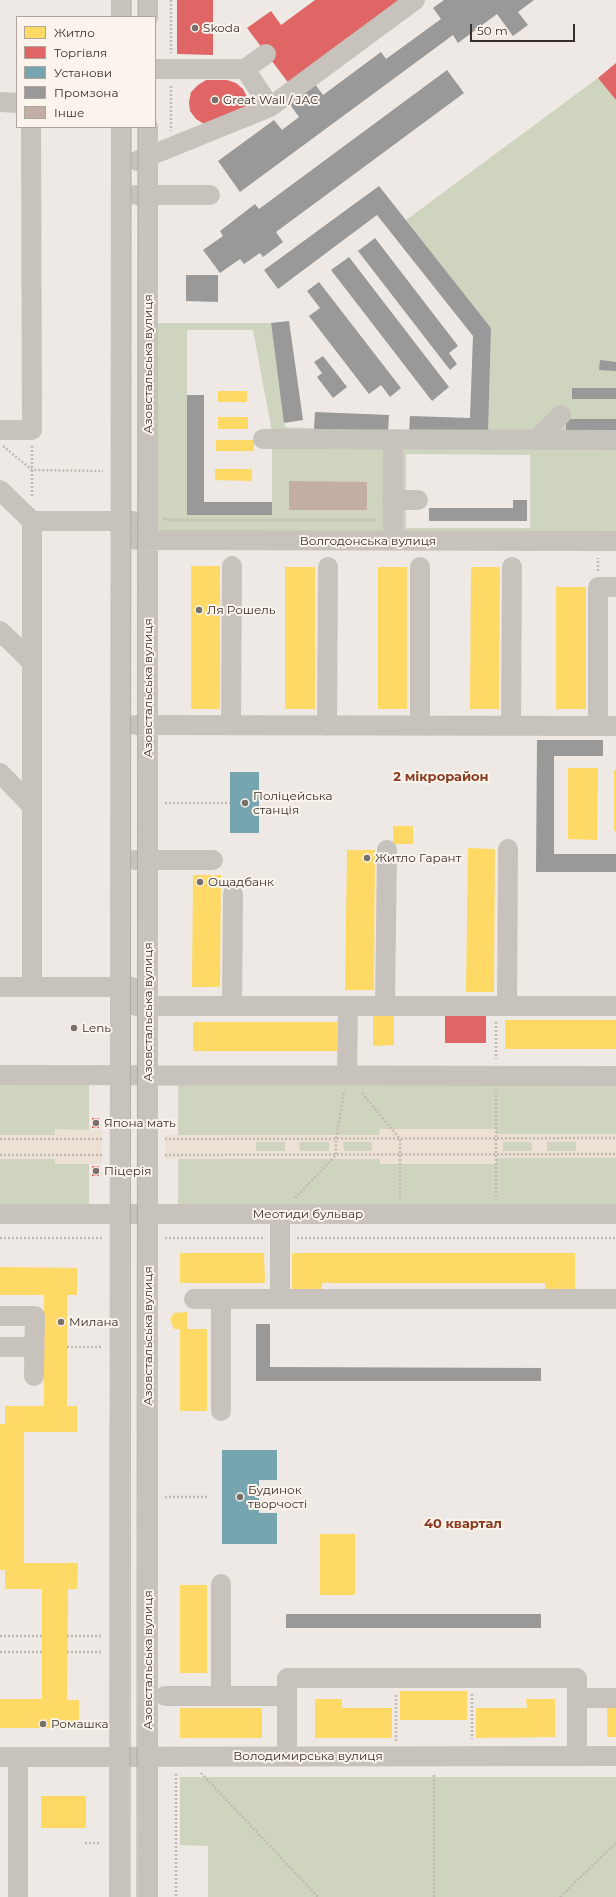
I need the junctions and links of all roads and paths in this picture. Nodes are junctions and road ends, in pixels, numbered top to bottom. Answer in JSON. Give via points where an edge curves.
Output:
{"nodes":[{"id":1,"x":121,"y":0,"type":"edge"},
{"id":2,"x":148,"y":0,"type":"edge"},
{"id":3,"x":415,"y":0,"type":"edge"},
{"id":4,"x":121,"y":16,"type":"edge"},
{"id":5,"x":148,"y":16,"type":"edge"},
{"id":6,"x":266,"y":54,"type":"dead end"},
{"id":7,"x":156,"y":69,"type":"edge"},
{"id":8,"x":245,"y":69,"type":"junction"},
{"id":9,"x":0,"y":102,"type":"edge"},
{"id":10,"x":16,"y":102,"type":"edge"},
{"id":11,"x":270,"y":107,"type":"junction"},
{"id":12,"x":31,"y":128,"type":"edge"},
{"id":13,"x":121,"y":128,"type":"edge"},
{"id":14,"x":148,"y":128,"type":"edge"},
{"id":15,"x":148,"y":157,"type":"junction"},
{"id":16,"x":121,"y":168,"type":"junction"},
{"id":17,"x":121,"y":195,"type":"junction"},
{"id":18,"x":148,"y":195,"type":"junction"},
{"id":19,"x":210,"y":195,"type":"dead end"},
{"id":20,"x":561,"y":415,"type":"dead end"},
{"id":21,"x":0,"y":430,"type":"edge"},
{"id":22,"x":32,"y":430,"type":"junction"},
{"id":23,"x":263,"y":439,"type":"dead end"},
{"id":24,"x":393,"y":439,"type":"junction"},
{"id":25,"x":536,"y":440,"type":"junction"},
{"id":26,"x":616,"y":440,"type":"edge"},
{"id":27,"x":0,"y":444,"type":"edge"},
{"id":28,"x":32,"y":470,"type":"junction"},
{"id":29,"x":103,"y":471,"type":"dead end"},
{"id":30,"x":0,"y":490,"type":"edge"},
{"id":31,"x":392,"y":500,"type":"junction"},
{"id":32,"x":418,"y":500,"type":"dead end"},
{"id":33,"x":393,"y":520,"type":"junction"},
{"id":34,"x":32,"y":521,"type":"junction"},
{"id":35,"x":154,"y":527,"type":"junction"},
{"id":36,"x":121,"y":531,"type":"junction"},
{"id":37,"x":393,"y":541,"type":"junction"},
{"id":38,"x":607,"y":541,"type":"edge"},
{"id":39,"x":232,"y":566,"type":"dead end"},
{"id":40,"x":328,"y":567,"type":"dead end"},
{"id":41,"x":420,"y":567,"type":"dead end"},
{"id":42,"x":512,"y":567,"type":"dead end"},
{"id":43,"x":607,"y":587,"type":"edge"},
{"id":44,"x":0,"y":631,"type":"edge"},
{"id":45,"x":32,"y":662,"type":"junction"},
{"id":46,"x":120,"y":725,"type":"junction"},
{"id":47,"x":148,"y":725,"type":"junction"},
{"id":48,"x":231,"y":725,"type":"junction"},
{"id":49,"x":327,"y":726,"type":"junction"},
{"id":50,"x":420,"y":726,"type":"junction"},
{"id":51,"x":511,"y":726,"type":"junction"},
{"id":52,"x":607,"y":726,"type":"edge"},
{"id":53,"x":0,"y":773,"type":"edge"},
{"id":54,"x":165,"y":803,"type":"dead end"},
{"id":55,"x":230,"y":803,"type":"dead end"},
{"id":56,"x":32,"y":806,"type":"junction"},
{"id":57,"x":508,"y":848,"type":"dead end"},
{"id":58,"x":387,"y":850,"type":"dead end"},
{"id":59,"x":120,"y":860,"type":"junction"},
{"id":60,"x":148,"y":860,"type":"junction"},
{"id":61,"x":213,"y":860,"type":"dead end"},
{"id":62,"x":232,"y":894,"type":"dead end"},
{"id":63,"x":0,"y":986,"type":"edge"},
{"id":64,"x":32,"y":986,"type":"junction"},
{"id":65,"x":120,"y":996,"type":"junction"},
{"id":66,"x":148,"y":996,"type":"junction"},
{"id":67,"x":232,"y":1006,"type":"junction"},
{"id":68,"x":348,"y":1006,"type":"junction"},
{"id":69,"x":386,"y":1006,"type":"junction"},
{"id":70,"x":507,"y":1006,"type":"junction"},
{"id":71,"x":616,"y":1006,"type":"edge"},
{"id":72,"x":0,"y":1075,"type":"edge"},
{"id":73,"x":120,"y":1075,"type":"junction"},
{"id":74,"x":148,"y":1076,"type":"junction"},
{"id":75,"x":347,"y":1076,"type":"junction"},
{"id":76,"x":616,"y":1076,"type":"edge"},
{"id":77,"x":496,"y":1138,"type":"junction"},
{"id":78,"x":616,"y":1138,"type":"edge"},
{"id":79,"x":0,"y":1139,"type":"edge"},
{"id":80,"x":102,"y":1139,"type":"dead end"},
{"id":81,"x":165,"y":1139,"type":"dead end"},
{"id":82,"x":336,"y":1139,"type":"junction"},
{"id":83,"x":400,"y":1139,"type":"junction"},
{"id":84,"x":336,"y":1154,"type":"junction"},
{"id":85,"x":400,"y":1154,"type":"junction"},
{"id":86,"x":496,"y":1154,"type":"junction"},
{"id":87,"x":616,"y":1154,"type":"edge"},
{"id":88,"x":0,"y":1155,"type":"edge"},
{"id":89,"x":102,"y":1155,"type":"dead end"},
{"id":90,"x":165,"y":1155,"type":"dead end"},
{"id":91,"x":0,"y":1214,"type":"edge"},
{"id":92,"x":120,"y":1214,"type":"junction"},
{"id":93,"x":148,"y":1214,"type":"junction"},
{"id":94,"x":280,"y":1214,"type":"junction"},
{"id":95,"x":616,"y":1214,"type":"edge"},
{"id":96,"x":0,"y":1238,"type":"edge"},
{"id":97,"x":102,"y":1238,"type":"dead end"},
{"id":98,"x":165,"y":1238,"type":"dead end"},
{"id":99,"x":280,"y":1238,"type":"junction"},
{"id":100,"x":616,"y":1238,"type":"edge"},
{"id":101,"x":194,"y":1299,"type":"dead end"},
{"id":102,"x":221,"y":1299,"type":"junction"},
{"id":103,"x":280,"y":1299,"type":"junction"},
{"id":104,"x":616,"y":1300,"type":"edge"},
{"id":105,"x":0,"y":1316,"type":"edge"},
{"id":106,"x":0,"y":1347,"type":"edge"},
{"id":107,"x":35,"y":1347,"type":"junction"},
{"id":108,"x":67,"y":1347,"type":"dead end"},
{"id":109,"x":102,"y":1347,"type":"dead end"},
{"id":110,"x":34,"y":1376,"type":"dead end"},
{"id":111,"x":221,"y":1412,"type":"dead end"},
{"id":112,"x":165,"y":1497,"type":"dead end"},
{"id":113,"x":208,"y":1497,"type":"dead end"},
{"id":114,"x":221,"y":1584,"type":"dead end"},
{"id":115,"x":0,"y":1636,"type":"edge"},
{"id":116,"x":42,"y":1636,"type":"dead end"},
{"id":117,"x":68,"y":1636,"type":"dead end"},
{"id":118,"x":102,"y":1636,"type":"dead end"},
{"id":119,"x":0,"y":1652,"type":"edge"},
{"id":120,"x":42,"y":1652,"type":"dead end"},
{"id":121,"x":68,"y":1652,"type":"dead end"},
{"id":122,"x":102,"y":1652,"type":"dead end"},
{"id":123,"x":396,"y":1678,"type":"junction"},
{"id":124,"x":472,"y":1678,"type":"junction"},
{"id":125,"x":165,"y":1696,"type":"dead end"},
{"id":126,"x":221,"y":1696,"type":"junction"},
{"id":127,"x":287,"y":1696,"type":"junction"},
{"id":128,"x":577,"y":1698,"type":"junction"},
{"id":129,"x":616,"y":1698,"type":"edge"},
{"id":130,"x":396,"y":1741,"type":"dead end"},
{"id":131,"x":472,"y":1741,"type":"dead end"},
{"id":132,"x":287,"y":1756,"type":"junction"},
{"id":133,"x":577,"y":1756,"type":"junction"},
{"id":134,"x":616,"y":1756,"type":"edge"},
{"id":135,"x":9,"y":1757,"type":"edge"},
{"id":136,"x":119,"y":1757,"type":"junction"},
{"id":137,"x":148,"y":1757,"type":"junction"},
{"id":138,"x":176,"y":1772,"type":"dead end"},
{"id":139,"x":201,"y":1772,"type":"dead end"},
{"id":140,"x":434,"y":1772,"type":"dead end"},
{"id":141,"x":85,"y":1843,"type":"dead end"},
{"id":142,"x":101,"y":1843,"type":"dead end"},
{"id":143,"x":616,"y":1843,"type":"edge"},
{"id":144,"x":18,"y":1897,"type":"edge"},
{"id":145,"x":119,"y":1897,"type":"edge"},
{"id":146,"x":148,"y":1897,"type":"edge"},
{"id":147,"x":176,"y":1897,"type":"edge"},
{"id":148,"x":318,"y":1897,"type":"edge"},
{"id":149,"x":434,"y":1897,"type":"edge"},
{"id":150,"x":560,"y":1897,"type":"edge"}],
"edges":[{"from":1,"to":4,"type":"street"},
{"from":2,"to":5,"type":"street"},
{"from":3,"to":11,"type":"street"},
{"from":6,"to":8,"type":"street"},
{"from":7,"to":8,"type":"street"},
{"from":8,"to":11,"type":"street"},
{"from":9,"to":10,"type":"street"},
{"from":11,"to":15,"type":"street"},
{"from":12,"to":22,"type":"street"},
{"from":13,"to":16,"type":"street"},
{"from":14,"to":15,"type":"street","name":"Азовстальська вулиця"},
{"from":15,"to":16,"type":"street"},
{"from":15,"to":18,"type":"street","name":"Азовстальська вулиця"},
{"from":16,"to":17,"type":"street"},
{"from":17,"to":18,"type":"street"},
{"from":17,"to":36,"type":"street"},
{"from":18,"to":19,"type":"street"},
{"from":18,"to":35,"type":"street","name":"Азовстальська вулиця"},
{"from":20,"to":25,"type":"street"},
{"from":21,"to":22,"type":"street"},
{"from":22,"to":28,"type":"path"},
{"from":23,"to":24,"type":"street"},
{"from":24,"to":25,"type":"street"},
{"from":24,"to":31,"type":"street"},
{"from":25,"to":26,"type":"street"},
{"from":27,"to":28,"type":"path"},
{"from":28,"to":29,"type":"path"},
{"from":28,"to":34,"type":"path"},
{"from":30,"to":34,"type":"street"},
{"from":31,"to":32,"type":"street"},
{"from":31,"to":33,"type":"street"},
{"from":33,"to":35,"type":"path"},
{"from":33,"to":37,"type":"street"},
{"from":34,"to":36,"type":"street","name":"Волгодонська вулиця"},
{"from":34,"to":45,"type":"street"},
{"from":35,"to":36,"type":"street","name":"Волгодонська вулиця"},
{"from":35,"to":37,"type":"street","name":"Волгодонська вулиця"},
{"from":35,"to":47,"type":"street","name":"Азовстальська вулиця"},
{"from":36,"to":46,"type":"street"},
{"from":37,"to":38,"type":"street","name":"Волгодонська вулиця"},
{"from":38,"to":43,"type":"path"},
{"from":39,"to":48,"type":"street"},
{"from":40,"to":49,"type":"street"},
{"from":41,"to":50,"type":"street"},
{"from":42,"to":51,"type":"street"},
{"from":43,"to":52,"type":"street"},
{"from":44,"to":45,"type":"street"},
{"from":45,"to":56,"type":"street"},
{"from":46,"to":47,"type":"street"},
{"from":46,"to":59,"type":"street"},
{"from":47,"to":48,"type":"street"},
{"from":47,"to":60,"type":"street","name":"Азовстальська вулиця"},
{"from":48,"to":49,"type":"street"},
{"from":49,"to":50,"type":"street"},
{"from":50,"to":51,"type":"street"},
{"from":51,"to":52,"type":"street"},
{"from":53,"to":56,"type":"street"},
{"from":54,"to":55,"type":"path"},
{"from":56,"to":64,"type":"street"},
{"from":57,"to":70,"type":"street"},
{"from":58,"to":69,"type":"street"},
{"from":59,"to":60,"type":"street"},
{"from":59,"to":65,"type":"street"},
{"from":60,"to":61,"type":"street"},
{"from":60,"to":66,"type":"street","name":"Азовстальська вулиця"},
{"from":62,"to":67,"type":"street"},
{"from":63,"to":64,"type":"street"},
{"from":64,"to":65,"type":"street"},
{"from":65,"to":66,"type":"street"},
{"from":65,"to":73,"type":"street"},
{"from":66,"to":67,"type":"street"},
{"from":66,"to":74,"type":"street","name":"Азовстальська вулиця"},
{"from":67,"to":68,"type":"street"},
{"from":68,"to":69,"type":"street"},
{"from":68,"to":75,"type":"street"},
{"from":69,"to":70,"type":"street"},
{"from":70,"to":71,"type":"street"},
{"from":72,"to":73,"type":"street"},
{"from":73,"to":74,"type":"street"},
{"from":73,"to":92,"type":"street"},
{"from":74,"to":75,"type":"street"},
{"from":74,"to":93,"type":"street","name":"Азовстальська вулиця"},
{"from":75,"to":76,"type":"street"},
{"from":75,"to":82,"type":"path"},
{"from":75,"to":83,"type":"path"},
{"from":77,"to":78,"type":"path"},
{"from":77,"to":83,"type":"path"},
{"from":77,"to":86,"type":"path"},
{"from":79,"to":80,"type":"path"},
{"from":81,"to":82,"type":"path"},
{"from":82,"to":83,"type":"path"},
{"from":82,"to":84,"type":"path"},
{"from":83,"to":85,"type":"path"},
{"from":84,"to":85,"type":"path"},
{"from":84,"to":90,"type":"path"},
{"from":84,"to":94,"type":"path"},
{"from":85,"to":86,"type":"path"},
{"from":86,"to":87,"type":"path"},
{"from":88,"to":89,"type":"path"},
{"from":91,"to":92,"type":"street","name":"Меотиди бульвар"},
{"from":92,"to":93,"type":"street","name":"Меотиди бульвар"},
{"from":92,"to":136,"type":"street"},
{"from":93,"to":94,"type":"street","name":"Меотиди бульвар"},
{"from":93,"to":137,"type":"street","name":"Азовстальська вулиця"},
{"from":94,"to":95,"type":"street","name":"Меотиди бульвар"},
{"from":94,"to":99,"type":"street"},
{"from":96,"to":97,"type":"path"},
{"from":98,"to":99,"type":"path"},
{"from":99,"to":100,"type":"path"},
{"from":99,"to":103,"type":"street"},
{"from":101,"to":102,"type":"street"},
{"from":102,"to":103,"type":"street"},
{"from":102,"to":111,"type":"street"},
{"from":103,"to":104,"type":"street"},
{"from":105,"to":107,"type":"street","via":[[35,1316]]},
{"from":106,"to":107,"type":"street"},
{"from":107,"to":110,"type":"street"},
{"from":108,"to":109,"type":"path"},
{"from":112,"to":113,"type":"path"},
{"from":114,"to":126,"type":"street"},
{"from":115,"to":116,"type":"path"},
{"from":117,"to":118,"type":"path"},
{"from":119,"to":120,"type":"path"},
{"from":121,"to":122,"type":"path"},
{"from":123,"to":124,"type":"street"},
{"from":123,"to":127,"type":"street","via":[[287,1678]]},
{"from":123,"to":130,"type":"path"},
{"from":124,"to":128,"type":"street","via":[[577,1678]]},
{"from":124,"to":131,"type":"path"},
{"from":125,"to":126,"type":"street"},
{"from":126,"to":127,"type":"street"},
{"from":127,"to":132,"type":"street"},
{"from":128,"to":129,"type":"street"},
{"from":128,"to":133,"type":"street"},
{"from":132,"to":133,"type":"street","name":"Володимирська вулиця"},
{"from":132,"to":137,"type":"street","name":"Володимирська вулиця"},
{"from":133,"to":134,"type":"street","name":"Володимирська вулиця"},
{"from":135,"to":136,"type":"street","name":"Володимирська вулиця"},
{"from":135,"to":144,"type":"street"},
{"from":136,"to":137,"type":"street","name":"Володимирська вулиця"},
{"from":136,"to":145,"type":"street"},
{"from":137,"to":146,"type":"street","name":"Азовстальська вулиця"},
{"from":138,"to":147,"type":"path"},
{"from":139,"to":148,"type":"path"},
{"from":140,"to":149,"type":"path"},
{"from":141,"to":142,"type":"path"},
{"from":143,"to":150,"type":"path"}]}
